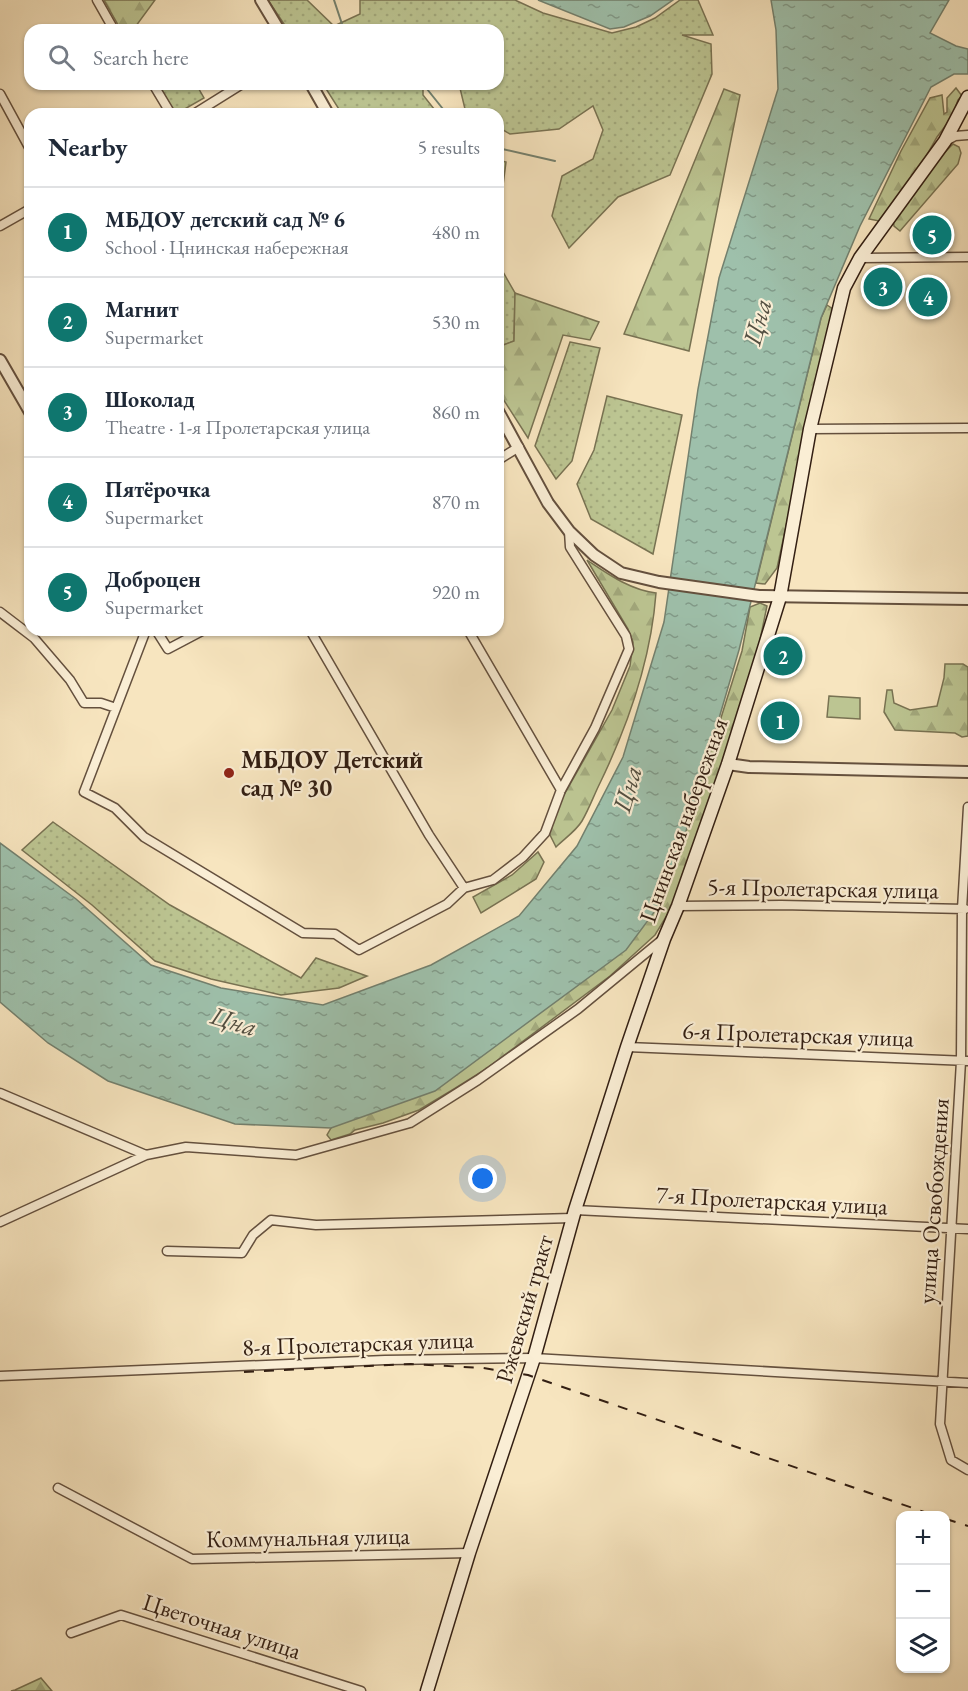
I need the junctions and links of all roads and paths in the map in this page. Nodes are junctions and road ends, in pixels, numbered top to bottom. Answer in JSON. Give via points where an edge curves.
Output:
{"nodes":[{"id":1,"x":97,"y":0,"type":"edge"},
{"id":2,"x":261,"y":0,"type":"edge"},
{"id":3,"x":111,"y":24,"type":"edge"},
{"id":4,"x":275,"y":24,"type":"edge"},
{"id":5,"x":157,"y":90,"type":"edge"},
{"id":6,"x":232,"y":90,"type":"edge"},
{"id":7,"x":314,"y":90,"type":"edge"},
{"id":8,"x":0,"y":94,"type":"edge"},
{"id":9,"x":968,"y":97,"type":"edge"},
{"id":10,"x":167,"y":108,"type":"edge"},
{"id":11,"x":204,"y":108,"type":"edge"},
{"id":12,"x":325,"y":108,"type":"edge"},
{"id":13,"x":968,"y":135,"type":"edge"},
{"id":14,"x":24,"y":137,"type":"edge"},
{"id":15,"x":945,"y":141,"type":"junction"},
{"id":16,"x":24,"y":212,"type":"edge"},
{"id":17,"x":0,"y":226,"type":"edge"},
{"id":18,"x":968,"y":257,"type":"edge"},
{"id":19,"x":860,"y":258,"type":"junction"},
{"id":20,"x":0,"y":360,"type":"edge"},
{"id":21,"x":24,"y":402,"type":"edge"},
{"id":22,"x":504,"y":421,"type":"edge"},
{"id":23,"x":968,"y":428,"type":"edge"},
{"id":24,"x":810,"y":429,"type":"junction"},
{"id":25,"x":519,"y":447,"type":"junction"},
{"id":26,"x":504,"y":456,"type":"edge"},
{"id":27,"x":569,"y":531,"type":"junction"},
{"id":28,"x":780,"y":597,"type":"junction"},
{"id":29,"x":968,"y":599,"type":"edge"},
{"id":30,"x":0,"y":612,"type":"edge"},
{"id":31,"x":24,"y":630,"type":"edge"},
{"id":32,"x":31,"y":636,"type":"edge"},
{"id":33,"x":144,"y":636,"type":"edge"},
{"id":34,"x":160,"y":636,"type":"edge"},
{"id":35,"x":193,"y":636,"type":"edge"},
{"id":36,"x":313,"y":636,"type":"edge"},
{"id":37,"x":472,"y":636,"type":"edge"},
{"id":38,"x":116,"y":708,"type":"junction"},
{"id":39,"x":728,"y":764,"type":"junction"},
{"id":40,"x":968,"y":772,"type":"edge"},
{"id":41,"x":561,"y":789,"type":"junction"},
{"id":42,"x":968,"y":807,"type":"edge"},
{"id":43,"x":464,"y":888,"type":"junction"},
{"id":44,"x":678,"y":906,"type":"junction"},
{"id":45,"x":965,"y":909,"type":"edge"},
{"id":46,"x":664,"y":939,"type":"junction"},
{"id":47,"x":627,"y":1047,"type":"junction"},
{"id":48,"x":965,"y":1061,"type":"edge"},
{"id":49,"x":0,"y":1093,"type":"edge"},
{"id":50,"x":146,"y":1155,"type":"junction"},
{"id":51,"x":573,"y":1214,"type":"junction"},
{"id":52,"x":0,"y":1222,"type":"edge"},
{"id":53,"x":951,"y":1228,"type":"junction"},
{"id":54,"x":968,"y":1229,"type":"edge"},
{"id":55,"x":167,"y":1251,"type":"dead end"},
{"id":56,"x":534,"y":1358,"type":"junction"},
{"id":57,"x":0,"y":1376,"type":"edge"},
{"id":58,"x":942,"y":1382,"type":"junction"},
{"id":59,"x":968,"y":1383,"type":"edge"},
{"id":60,"x":968,"y":1470,"type":"edge"},
{"id":61,"x":57,"y":1488,"type":"dead end"},
{"id":62,"x":469,"y":1553,"type":"junction"},
{"id":63,"x":71,"y":1633,"type":"dead end"},
{"id":64,"x":361,"y":1691,"type":"edge"},
{"id":65,"x":427,"y":1691,"type":"edge"}],
"edges":[{"from":1,"to":3,"type":"street"},
{"from":2,"to":4,"type":"street"},
{"from":5,"to":10,"type":"street"},
{"from":6,"to":11,"type":"street"},
{"from":7,"to":12,"type":"street"},
{"from":8,"to":14,"type":"street"},
{"from":9,"to":15,"type":"main road","name":"Цнинская набережная"},
{"from":13,"to":15,"type":"street"},
{"from":15,"to":19,"type":"main road","name":"Цнинская набережная"},
{"from":16,"to":17,"type":"street"},
{"from":18,"to":19,"type":"street"},
{"from":19,"to":24,"type":"main road","name":"Цнинская набережная","via":[[844,288]]},
{"from":20,"to":21,"type":"street"},
{"from":22,"to":25,"type":"street"},
{"from":23,"to":24,"type":"street"},
{"from":24,"to":28,"type":"main road","name":"Цнинская набережная"},
{"from":25,"to":26,"type":"street"},
{"from":25,"to":27,"type":"street","via":[[548,502]]},
{"from":27,"to":28,"type":"street","via":[[621,573],[659,582]]},
{"from":27,"to":41,"type":"street","via":[[570,547],[626,636],[629,649],[595,728]]},
{"from":28,"to":29,"type":"street"},
{"from":28,"to":39,"type":"main road","name":"Цнинская набережная"},
{"from":30,"to":31,"type":"street"},
{"from":32,"to":38,"type":"street","via":[[70,680],[84,703]]},
{"from":33,"to":38,"type":"street"},
{"from":34,"to":35,"type":"street","via":[[168,649]]},
{"from":36,"to":43,"type":"street"},
{"from":37,"to":41,"type":"street"},
{"from":38,"to":43,"type":"street","via":[[84,792],[115,808],[144,837],[303,933],[335,934],[359,950],[447,904]]},
{"from":39,"to":40,"type":"street"},
{"from":39,"to":44,"type":"main road","name":"Цнинская набережная"},
{"from":41,"to":43,"type":"street","via":[[544,833],[523,857],[493,880]]},
{"from":42,"to":45,"type":"street","name":"улица Освобождения"},
{"from":44,"to":45,"type":"street","name":"5-я Пролетарская улица"},
{"from":44,"to":46,"type":"main road","name":"Цнинская набережная"},
{"from":45,"to":48,"type":"street","name":"улица Освобождения"},
{"from":46,"to":47,"type":"main road","name":"Ржевский тракт"},
{"from":46,"to":50,"type":"street","name":"Цнинская набережная","via":[[578,1009],[410,1123],[296,1155],[186,1147]]},
{"from":47,"to":48,"type":"street","name":"6-я Пролетарская улица"},
{"from":47,"to":51,"type":"main road","name":"Ржевский тракт"},
{"from":48,"to":53,"type":"street","name":"улица Освобождения"},
{"from":49,"to":50,"type":"street"},
{"from":50,"to":52,"type":"street","name":"Цнинская набережная"},
{"from":51,"to":53,"type":"street","name":"7-я Пролетарская улица"},
{"from":51,"to":55,"type":"street","name":"7-я Пролетарская улица","via":[[316,1225],[271,1220],[253,1235],[242,1253]]},
{"from":51,"to":56,"type":"main road","name":"Ржевский тракт"},
{"from":53,"to":54,"type":"street","name":"7-я Пролетарская улица"},
{"from":53,"to":58,"type":"street","name":"улица Освобождения"},
{"from":56,"to":57,"type":"street","name":"8-я Пролетарская улица","via":[[385,1360]]},
{"from":56,"to":58,"type":"street","name":"8-я Пролетарская улица"},
{"from":56,"to":62,"type":"main road","name":"Ржевский тракт"},
{"from":58,"to":59,"type":"street","name":"8-я Пролетарская улица"},
{"from":58,"to":60,"type":"street","name":"улица Освобождения","via":[[940,1424],[951,1460]]},
{"from":61,"to":62,"type":"street","name":"Коммунальная улица","via":[[192,1559]]},
{"from":62,"to":65,"type":"main road","name":"Ржевский тракт"},
{"from":63,"to":64,"type":"street","name":"Цветочная улица","via":[[121,1614]]}]}
